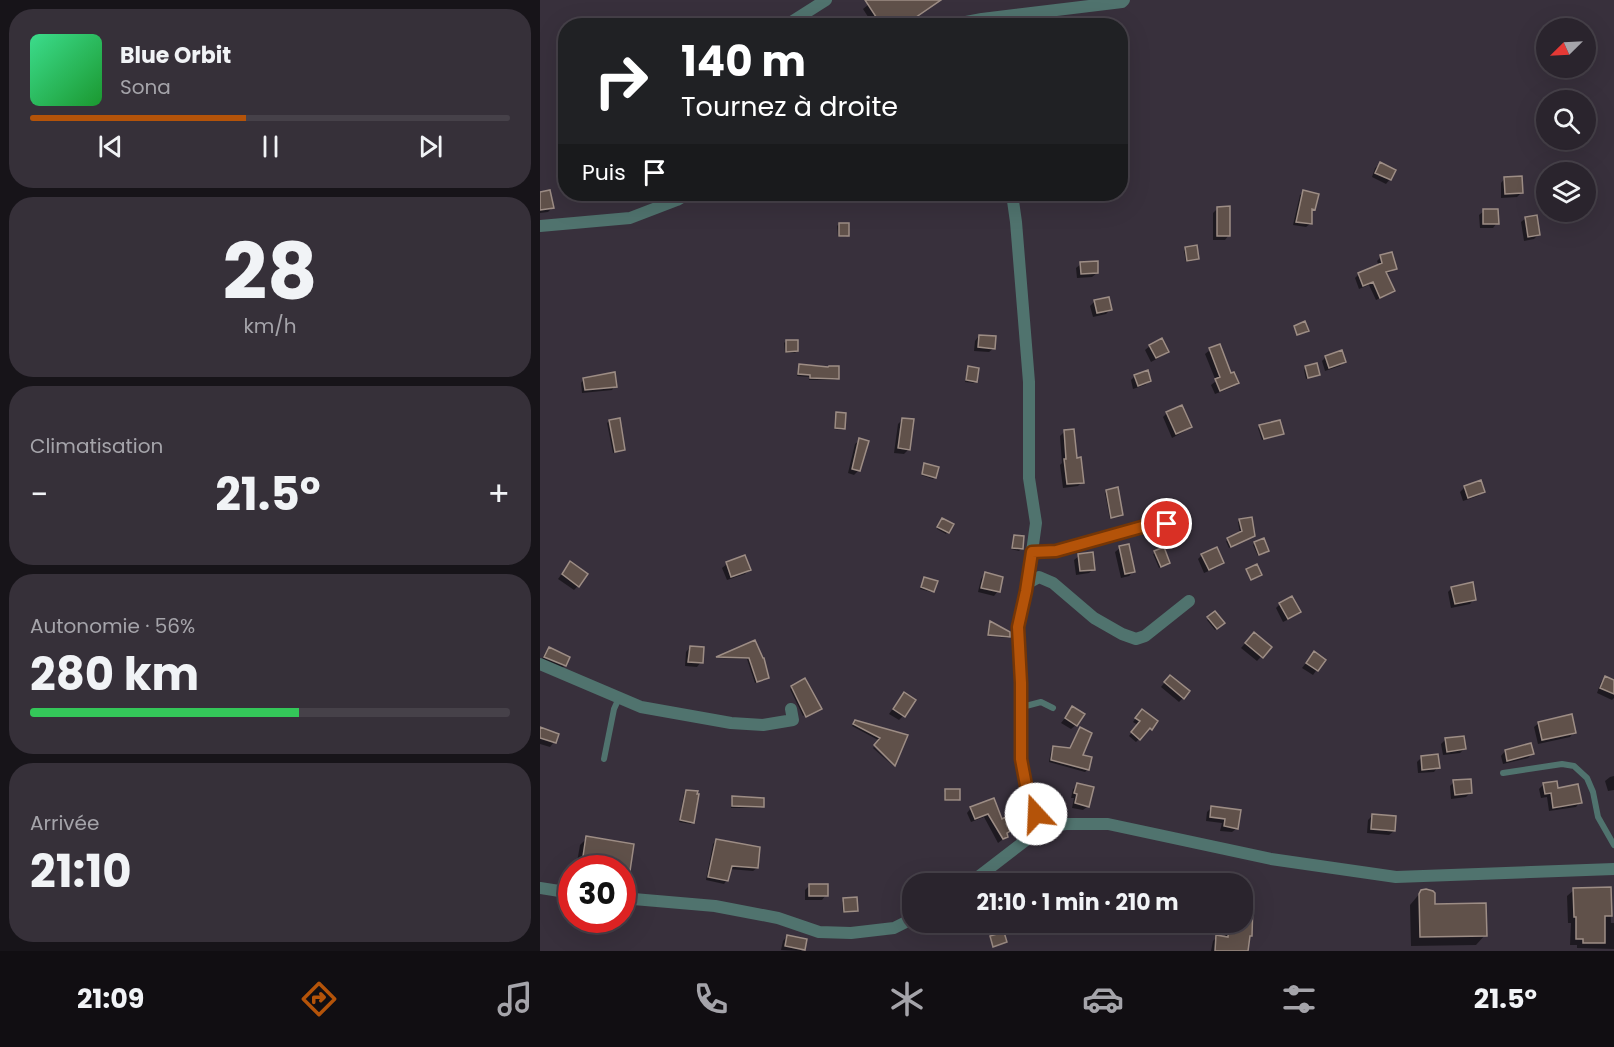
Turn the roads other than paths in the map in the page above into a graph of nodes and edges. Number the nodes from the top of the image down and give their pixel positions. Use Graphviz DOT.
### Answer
graph roads {
  1 [pos="826,0"];
  2 [pos="1124,0"];
  3 [pos="798,18"];
  4 [pos="1003,18"];
  5 [pos="668,201"];
  6 [pos="1013,201"];
  7 [pos="540,226"];
  8 [pos="1167,524"];
  9 [pos="1032,552"];
  10 [pos="1028,583"];
  11 [pos="1189,601"];
  12 [pos="540,664"];
  13 [pos="619,698"];
  14 [pos="1021,708"];
  15 [pos="1053,708"];
  16 [pos="791,709"];
  17 [pos="604,759"];
  18 [pos="1503,773"];
  19 [pos="1043,827"];
  20 [pos="1614,845"];
  21 [pos="1614,869"];
  22 [pos="983,873"];
  23 [pos="540,888"];
  24 [pos="558,891"];
  25 [pos="636,899"];
  26 [pos="902,924"];
  1 -- 3 [label="street"];
  2 -- 4 [label="street"];
  5 -- 7 [label="street"];
  6 -- 9 [label="street"];
  8 -- 9 [label="street"];
  9 -- 10 [label="street"];
  10 -- 11 [label="street"];
  10 -- 14 [label="street"];
  12 -- 13 [label="street"];
  13 -- 16 [label="street"];
  13 -- 17 [label="lane"];
  14 -- 15 [label="lane"];
  14 -- 19 [label="street"];
  18 -- 20 [label="lane"];
  19 -- 21 [label="street"];
  19 -- 22 [label="street"];
  23 -- 24 [label="street"];
  25 -- 26 [label="street"];
}
